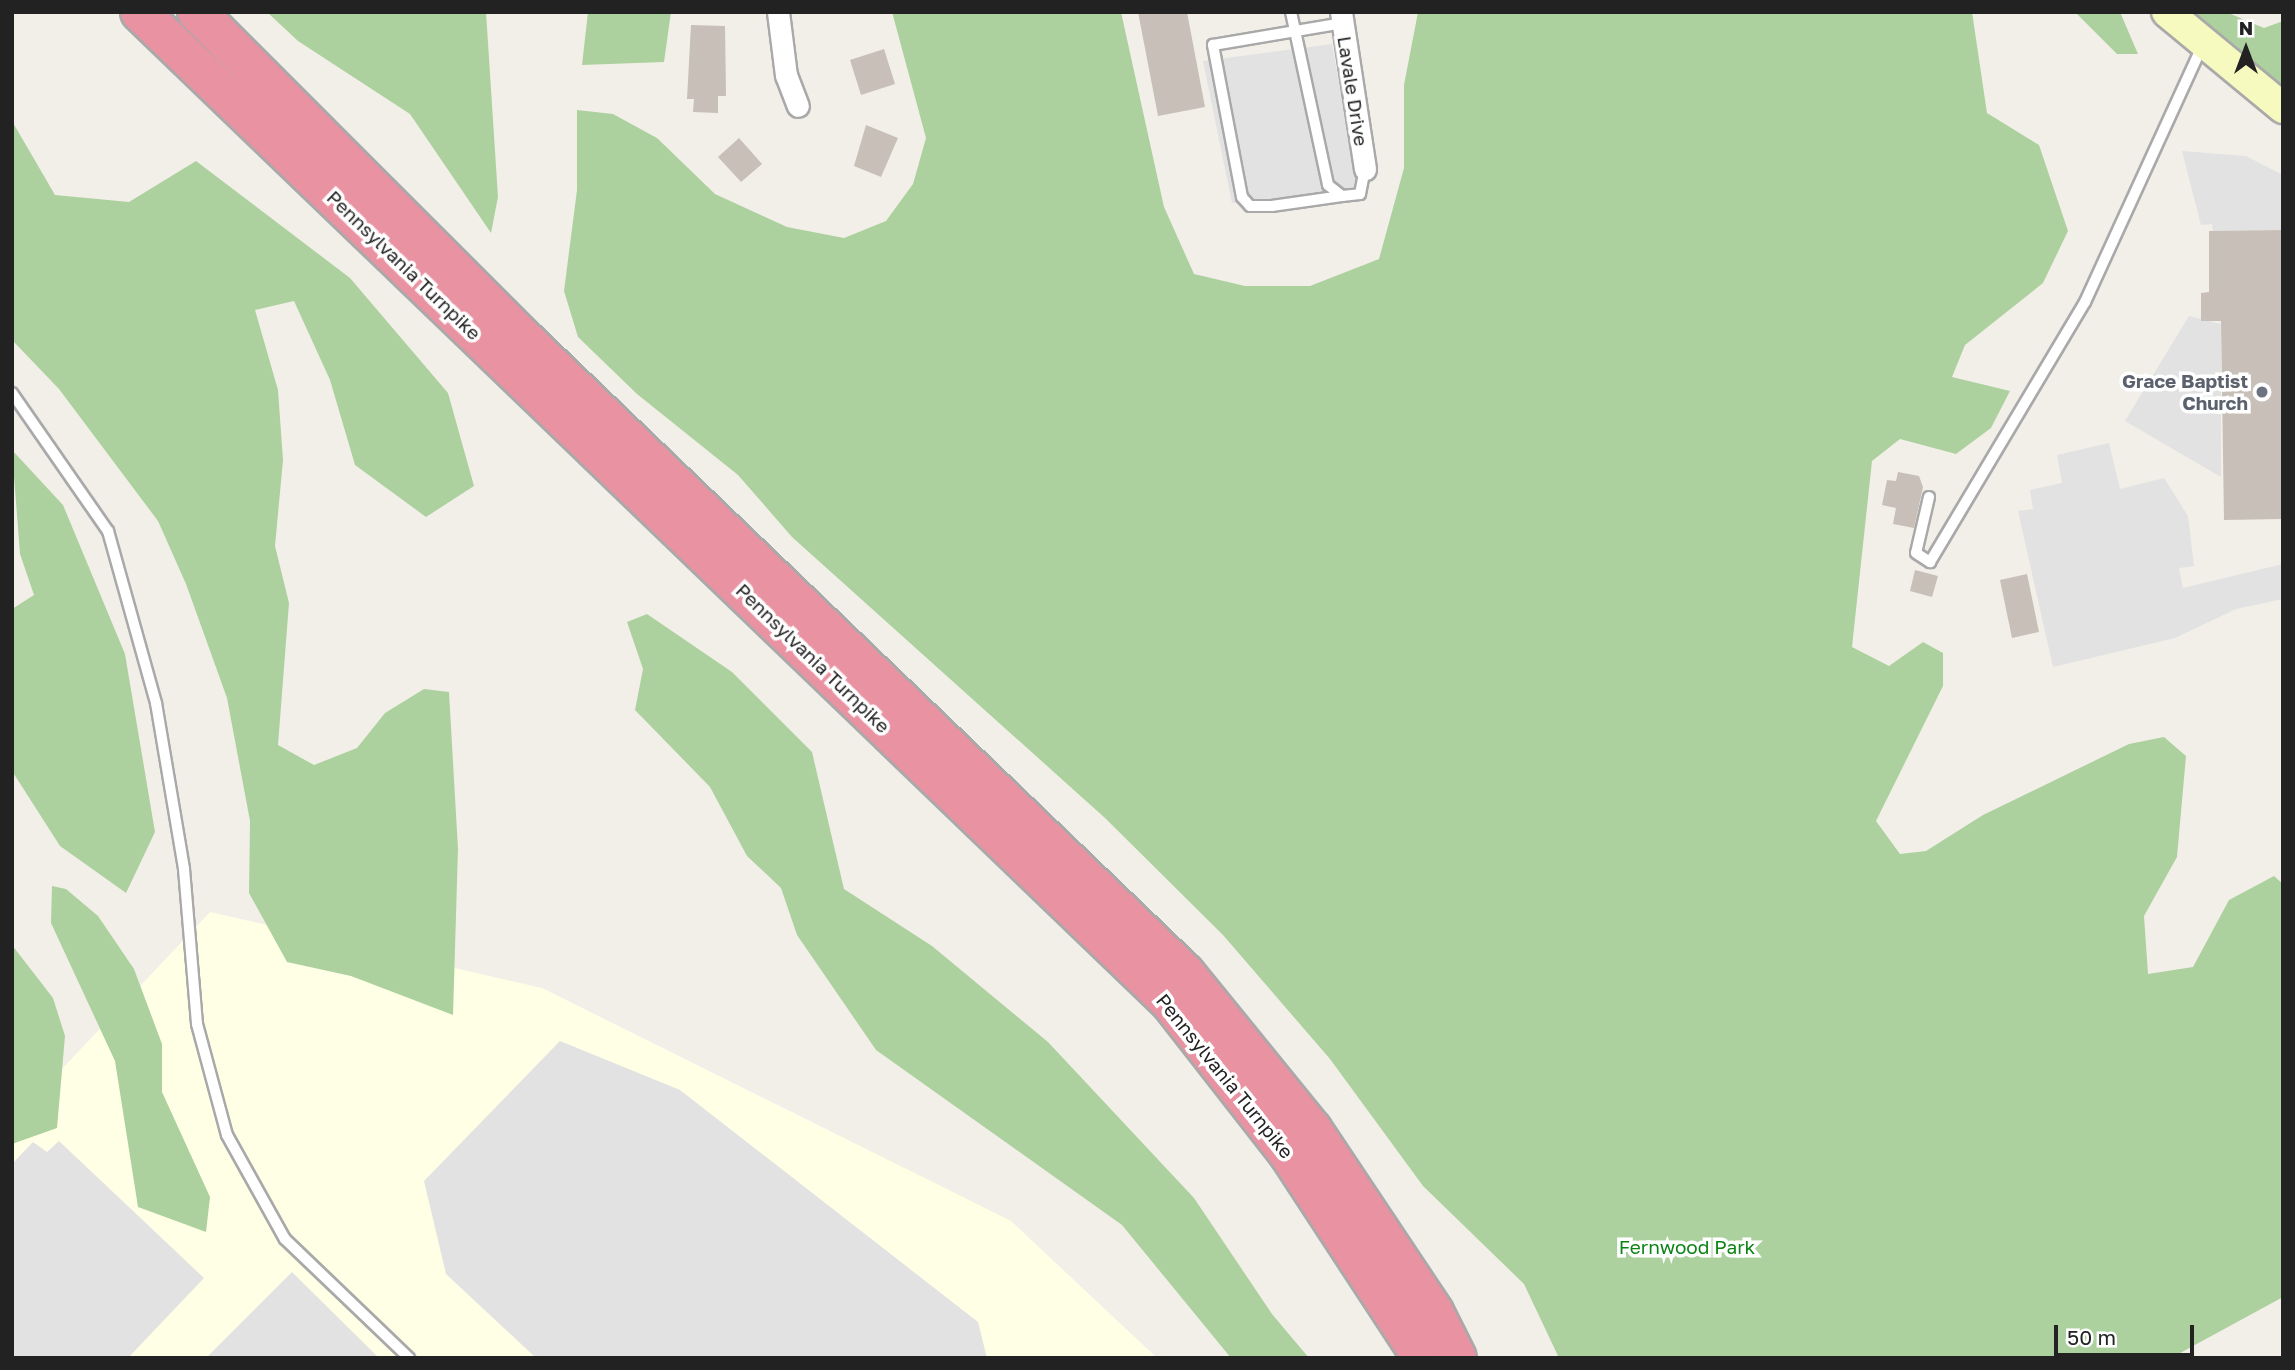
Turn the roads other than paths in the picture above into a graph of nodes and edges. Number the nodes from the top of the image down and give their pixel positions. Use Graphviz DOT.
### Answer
graph roads {
  1 [pos="139,12"];
  2 [pos="197,12"];
  3 [pos="779,12"];
  4 [pos="1291,12"];
  5 [pos="2167,12"];
  6 [pos="1342,18"];
  7 [pos="1297,34"];
  8 [pos="2203,44"];
  9 [pos="798,106"];
  10 [pos="2283,108"];
  11 [pos="1365,169"];
  12 [pos="1342,196"];
  13 [pos="12,393"];
  14 [pos="1929,498"];
  15 [pos="409,1358"];
  16 [pos="1422,1358"];
  17 [pos="1457,1358"];
  1 -- 16 [label="highway, Pennsylvania Turnpike"];
  2 -- 17 [label="highway, Pennsylvania Turnpike"];
  3 -- 9 [label="street"];
  4 -- 7 [label="lane"];
  5 -- 8 [label="main road"];
  6 -- 7 [label="lane"];
  6 -- 11 [label="street, Lavale Drive"];
  7 -- 12 [label="lane"];
  7 -- 12 [label="lane"];
  8 -- 10 [label="main road"];
  8 -- 14 [label="lane"];
  11 -- 12 [label="lane"];
  13 -- 15 [label="lane"];
}
